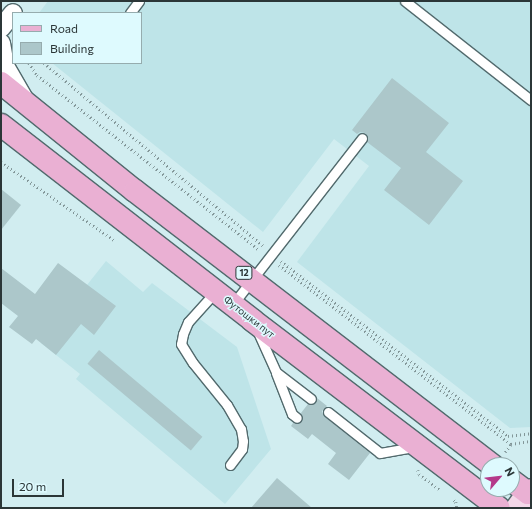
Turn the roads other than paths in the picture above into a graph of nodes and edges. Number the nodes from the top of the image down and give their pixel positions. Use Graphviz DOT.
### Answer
graph roads {
  1 [pos="22,1"];
  2 [pos="139,1"];
  3 [pos="405,1"];
  4 [pos="14,12"];
  5 [pos="131,12"];
  6 [pos="12,14"];
  7 [pos="1,28"];
  8 [pos="1,43"];
  9 [pos="1,83"];
  10 [pos="531,100"];
  11 [pos="28,105"];
  12 [pos="1,125"];
  13 [pos="362,138"];
  14 [pos="252,280"];
  15 [pos="216,291"];
  16 [pos="233,304"];
  17 [pos="252,320"];
  18 [pos="276,372"];
  19 [pos="311,400"];
  20 [pos="328,412"];
  21 [pos="297,418"];
  22 [pos="418,446"];
  23 [pos="481,457"];
  24 [pos="230,465"];
  25 [pos="499,508"];
  1 -- 4 [label="street"];
  2 -- 5 [label="lane"];
  3 -- 10 [label="lane"];
  6 -- 7 [label="street"];
  8 -- 11 [label="street"];
  9 -- 11 [label="main road, 12"];
  11 -- 14 [label="main road, 12"];
  12 -- 15 [label="main road, Футошки пут"];
  13 -- 14 [label="lane"];
  14 -- 16 [label="lane"];
  14 -- 23 [label="main road, 12"];
  15 -- 16 [label="main road, Футошки пут"];
  15 -- 24 [label="lane"];
  16 -- 17 [label="main road, Футошки пут"];
  17 -- 18 [label="lane"];
  17 -- 22 [label="main road, Футошки пут"];
  18 -- 19 [label="lane"];
  18 -- 21 [label="lane"];
  20 -- 22 [label="lane"];
  22 -- 25 [label="main road, Футошки пут"];
}
